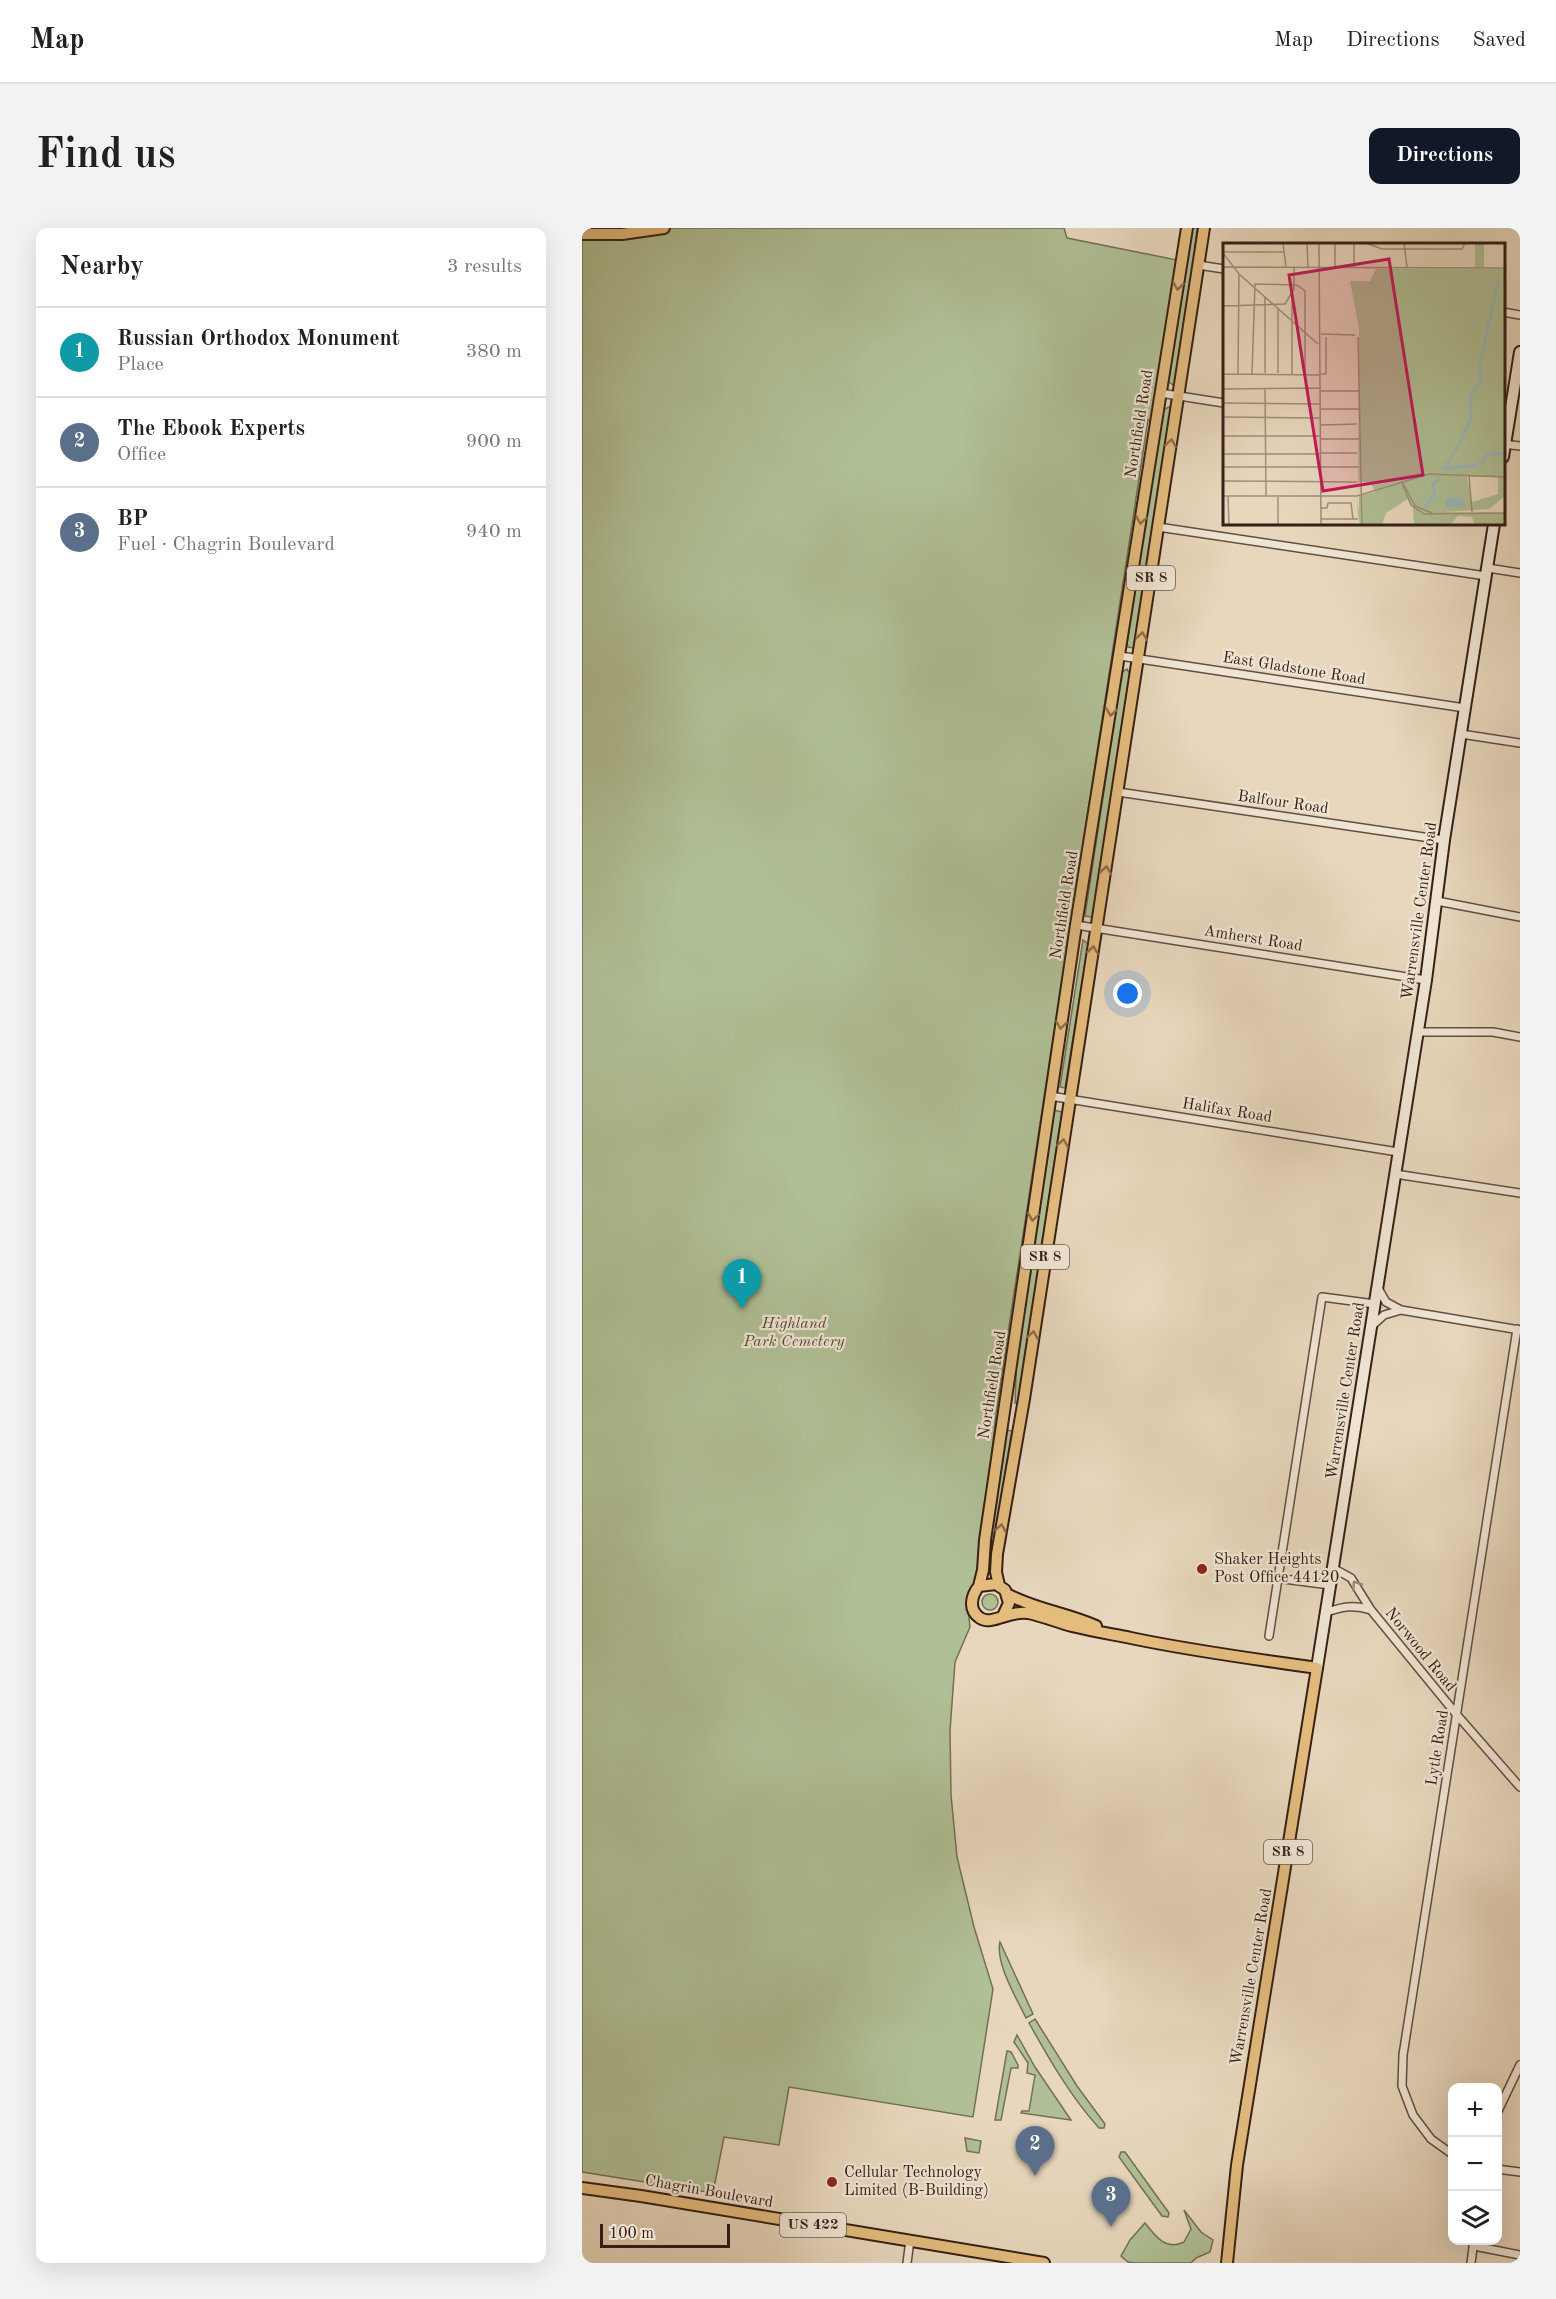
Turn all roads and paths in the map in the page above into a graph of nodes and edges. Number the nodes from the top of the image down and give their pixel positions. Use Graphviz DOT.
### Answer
graph roads {
  1 [pos="664,228"];
  2 [pos="1187,228"];
  3 [pos="1204,228"];
  4 [pos="582,234"];
  5 [pos="1198,265"];
  6 [pos="1223,269"];
  7 [pos="1505,312"];
  8 [pos="1520,315"];
  9 [pos="1520,352"];
  10 [pos="1160,393"];
  11 [pos="1178,396"];
  12 [pos="1223,403"];
  13 [pos="1505,438"];
  14 [pos="1505,444"];
  15 [pos="1520,446"];
  16 [pos="1494,525"];
  17 [pos="1158,527"];
  18 [pos="1487,572"];
  19 [pos="1520,573"];
  20 [pos="1120,656"];
  21 [pos="1138,659"];
  22 [pos="1465,708"];
  23 [pos="1461,734"];
  24 [pos="1520,743"];
  25 [pos="1118,792"];
  26 [pos="1444,840"];
  27 [pos="1437,901"];
  28 [pos="1520,917"];
  29 [pos="1076,925"];
  30 [pos="1096,928"];
  31 [pos="1426,980"];
  32 [pos="1418,1032"];
  33 [pos="1520,1037"];
  34 [pos="1050,1096"];
  35 [pos="1070,1099"];
  36 [pos="1398,1152"];
  37 [pos="1395,1174"];
  38 [pos="1520,1193"];
  39 [pos="1378,1287"];
  40 [pos="1375,1304"];
  41 [pos="1401,1311"];
  42 [pos="1372,1327"];
  43 [pos="1518,1329"];
  44 [pos="1333,1568"];
  45 [pos="1276,1578"];
  46 [pos="999,1585"];
  47 [pos="979,1586"];
  48 [pos="1330,1586"];
  49 [pos="1007,1594"];
  50 [pos="1371,1610"];
  51 [pos="1326,1612"];
  52 [pos="1003,1616"];
  53 [pos="1112,1634"];
  54 [pos="1269,1636"];
  55 [pos="1317,1668"];
  56 [pos="1457,1715"];
  57 [pos="1520,1787"];
  58 [pos="1520,2065"];
  59 [pos="1502,2103"];
  60 [pos="1448,2151"];
  61 [pos="1502,2170"];
  62 [pos="1520,2172"];
  63 [pos="582,2188"];
  64 [pos="910,2240"];
  65 [pos="1474,2245"];
  66 [pos="1477,2245"];
  67 [pos="1520,2255"];
  68 [pos="907,2263"];
  69 [pos="1044,2263"];
  70 [pos="1227,2263"];
  71 [pos="1471,2263"];
  1 -- 4 [label="main road"];
  2 -- 10 [label="main road, Northfield Road / SR 8, one-way"];
  3 -- 5 [label="main road, Northfield Road / SR 8"];
  5 -- 6 [label="street"];
  5 -- 11 [label="main road, Northfield Road / SR 8"];
  7 -- 8 [label="street"];
  9 -- 13 [label="main road"];
  10 -- 11 [label="street"];
  10 -- 20 [label="main road, Northfield Road / SR 8, one-way"];
  11 -- 12 [label="street"];
  17 -- 11 [label="main road, Northfield Road / SR 8, one-way"];
  14 -- 15 [label="street"];
  16 -- 18 [label="main road, Warrensville Center Road"];
  17 -- 18 [label="street"];
  21 -- 17 [label="main road, Northfield Road / SR 8, one-way"];
  18 -- 19 [label="street"];
  18 -- 22 [label="main road, Warrensville Center Road"];
  20 -- 21 [label="street, East Gladstone Road"];
  20 -- 29 [label="main road, Northfield Road / SR 8, one-way"];
  21 -- 22 [label="street, East Gladstone Road"];
  21 -- 25 [label="main road, Northfield Road / SR 8"];
  22 -- 23 [label="main road, Warrensville Center Road"];
  23 -- 24 [label="street"];
  23 -- 26 [label="main road, Warrensville Center Road"];
  25 -- 26 [label="street, Balfour Road"];
  30 -- 25 [label="main road, Northfield Road / SR 8, one-way"];
  26 -- 27 [label="main road, Warrensville Center Road"];
  27 -- 28 [label="street"];
  27 -- 31 [label="main road, Warrensville Center Road"];
  29 -- 30 [label="street, Amherst Road"];
  29 -- 34 [label="main road, Northfield Road / SR 8, one-way"];
  30 -- 31 [label="street, Amherst Road"];
  35 -- 30 [label="main road, Northfield Road / SR 8, one-way"];
  31 -- 32 [label="main road, Warrensville Center Road"];
  32 -- 33 [label="street"];
  32 -- 36 [label="main road, Warrensville Center Road"];
  34 -- 35 [label="street, Halifax Road"];
  34 -- 47 [label="main road, Northfield Road / SR 8, one-way"];
  35 -- 36 [label="street, Halifax Road"];
  46 -- 35 [label="main road, Northfield Road / SR 8, one-way"];
  36 -- 37 [label="main road, Warrensville Center Road"];
  37 -- 38 [label="street"];
  37 -- 39 [label="main road, Warrensville Center Road"];
  39 -- 40 [label="main road, Warrensville Center Road"];
  39 -- 41 [label="street"];
  40 -- 42 [label="main road, Warrensville Center Road"];
  40 -- 45 [label="street"];
  41 -- 42 [label="street"];
  41 -- 43 [label="street"];
  42 -- 44 [label="main road, Warrensville Center Road"];
  43 -- 56 [label="street, Lytle Road"];
  44 -- 48 [label="main road, Warrensville Center Road"];
  50 -- 44 [label="street, Norwood Road, one-way"];
  45 -- 48 [label="street"];
  45 -- 54 [label="street"];
  46 -- 47 [label="main road"];
  46 -- 49 [label="main road, SR 8"];
  47 -- 52 [label="main road, SR 8"];
  48 -- 51 [label="main road, Warrensville Center Road"];
  49 -- 52 [label="main road"];
  49 -- 53 [label="main road, SR 8"];
  50 -- 51 [label="street, Norwood Road"];
  50 -- 56 [label="street, Norwood Road"];
  51 -- 55 [label="main road, Warrensville Center Road"];
  52 -- 53 [label="main road, SR 8"];
  53 -- 55 [label="main road, SR 8"];
  55 -- 70 [label="main road, Warrensville Center Road / SR 8"];
  56 -- 57 [label="street, Norwood Road"];
  56 -- 60 [label="street, Lytle Road"];
  58 -- 59 [label="street"];
  61 -- 62 [label="street"];
  63 -- 64 [label="main road, Chagrin Boulevard / US 422"];
  64 -- 68 [label="street"];
  64 -- 69 [label="main road, Chagrin Boulevard / US 422"];
  65 -- 71 [label="street"];
  66 -- 67 [label="street"];
}
